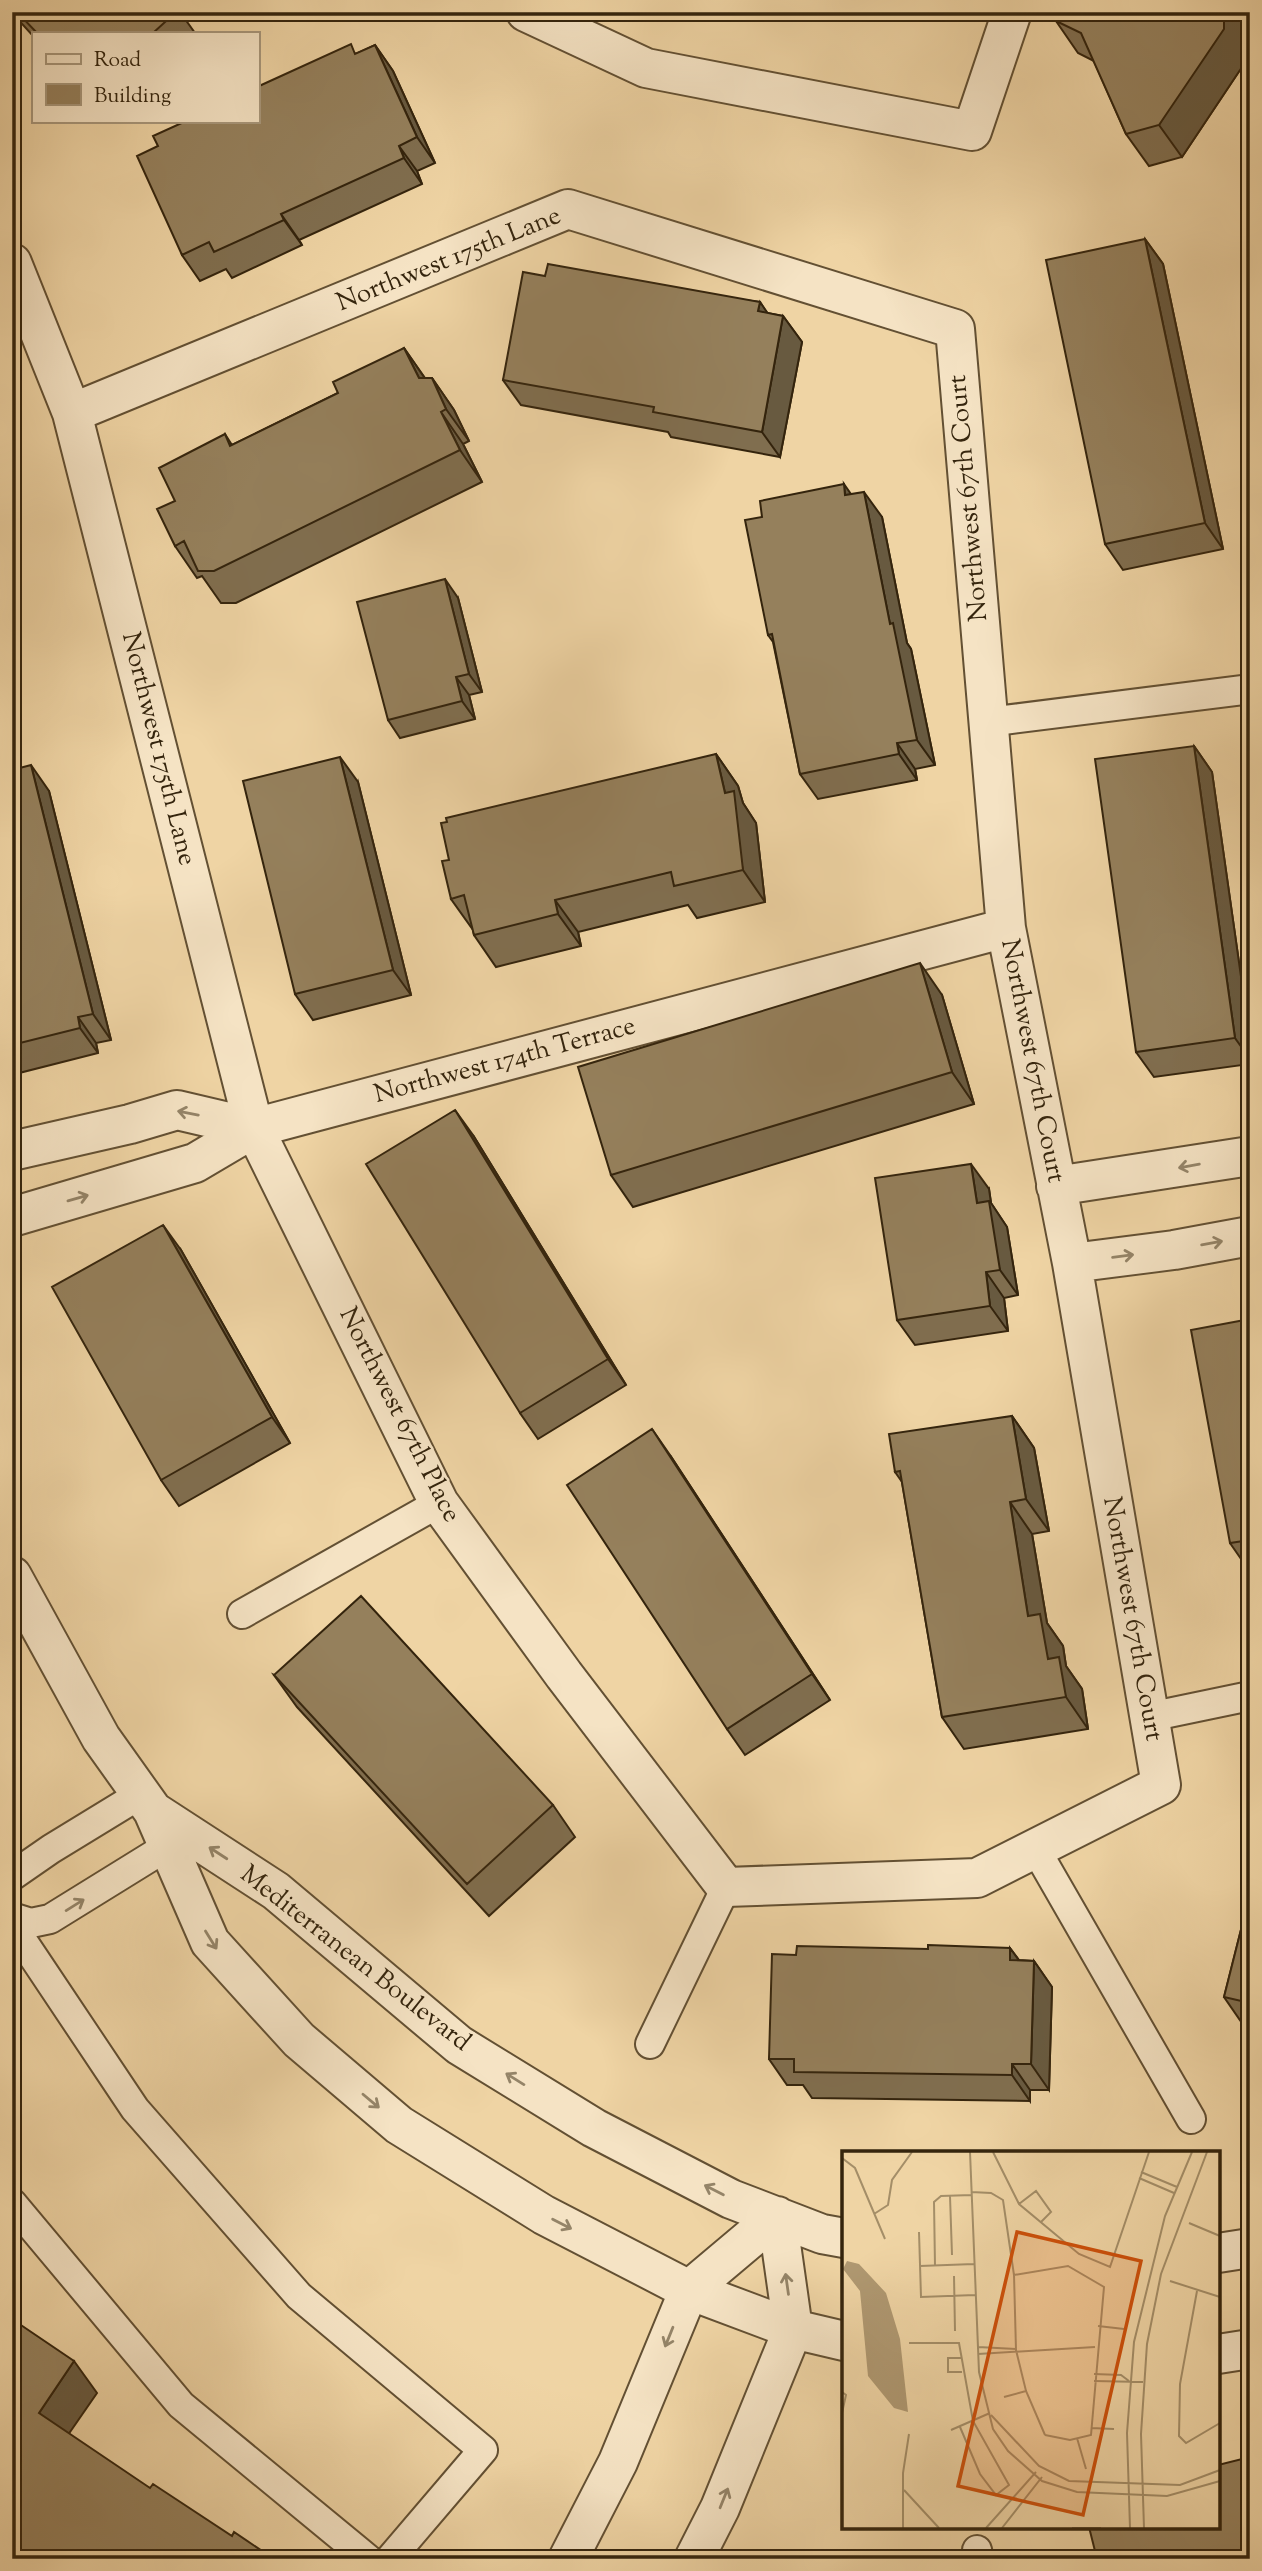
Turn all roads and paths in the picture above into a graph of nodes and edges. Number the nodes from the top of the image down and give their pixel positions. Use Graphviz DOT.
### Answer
graph roads {
  1 [pos="526,12"];
  2 [pos="1012,12"];
  3 [pos="12,263"];
  4 [pos="955,329"];
  5 [pos="72,413"];
  6 [pos="1243,690"];
  7 [pos="988,722"];
  8 [pos="202,922"];
  9 [pos="1006,928"];
  10 [pos="254,1128"];
  11 [pos="12,1150"];
  12 [pos="1250,1156"];
  13 [pos="1056,1186"];
  14 [pos="12,1217"];
  15 [pos="1250,1236"];
  16 [pos="1072,1262"];
  17 [pos="439,1503"];
  18 [pos="12,1576"];
  19 [pos="242,1614"];
  20 [pos="1250,1696"];
  21 [pos="1149,1717"];
  22 [pos="147,1803"];
  23 [pos="168,1846"];
  24 [pos="1035,1848"];
  25 [pos="12,1876"];
  26 [pos="726,1887"];
  27 [pos="12,1917"];
  28 [pos="12,1925"];
  29 [pos="650,2044"];
  30 [pos="1191,2119"];
  31 [pos="12,2203"];
  32 [pos="777,2216"];
  33 [pos="842,2238"];
  34 [pos="1250,2248"];
  35 [pos="1220,2253"];
  36 [pos="689,2290"];
  37 [pos="793,2329"];
  38 [pos="842,2341"];
  39 [pos="1250,2349"];
  40 [pos="1220,2354"];
  41 [pos="368,2559"];
  42 [pos="390,2559"];
  43 [pos="568,2559"];
  44 [pos="694,2559"];
  1 -- 2 [label="street"];
  3 -- 5 [label="street, Northwest 175th Lane"];
  4 -- 5 [label="street, Northwest 175th Lane"];
  4 -- 7 [label="street, Northwest 67th Court"];
  5 -- 8 [label="street, Northwest 175th Lane"];
  6 -- 7 [label="lane"];
  7 -- 9 [label="street, Northwest 67th Court"];
  8 -- 10 [label="street, Northwest 67th Place"];
  9 -- 10 [label="street, Northwest 174th Terrace"];
  9 -- 13 [label="street, Northwest 67th Court"];
  10 -- 11 [label="street, one-way"];
  14 -- 10 [label="street, Northwest 174th Terrace, one-way"];
  10 -- 17 [label="street, Northwest 67th Place"];
  12 -- 13 [label="street, one-way"];
  13 -- 16 [label="street, Northwest 67th Court"];
  16 -- 15 [label="street, one-way"];
  16 -- 21 [label="street, Northwest 67th Court"];
  17 -- 19 [label="lane"];
  17 -- 26 [label="street, Northwest 67th Place"];
  18 -- 22 [label="street"];
  20 -- 21 [label="lane"];
  21 -- 24 [label="street, Northwest 67th Court"];
  22 -- 23 [label="street"];
  22 -- 25 [label="lane"];
  32 -- 22 [label="street, Mediterranean Boulevard, one-way"];
  27 -- 23 [label="lane, one-way"];
  23 -- 36 [label="street, one-way"];
  24 -- 26 [label="street"];
  24 -- 30 [label="lane"];
  26 -- 29 [label="lane"];
  28 -- 42 [label="lane"];
  31 -- 41 [label="lane"];
  32 -- 33 [label="street, Mediterranean Boulevard"];
  32 -- 36 [label="street"];
  37 -- 32 [label="street, one-way"];
  34 -- 35 [label="street"];
  36 -- 37 [label="street"];
  36 -- 43 [label="street, one-way"];
  37 -- 38 [label="street"];
  44 -- 37 [label="street, one-way"];
  39 -- 40 [label="street"];
}
